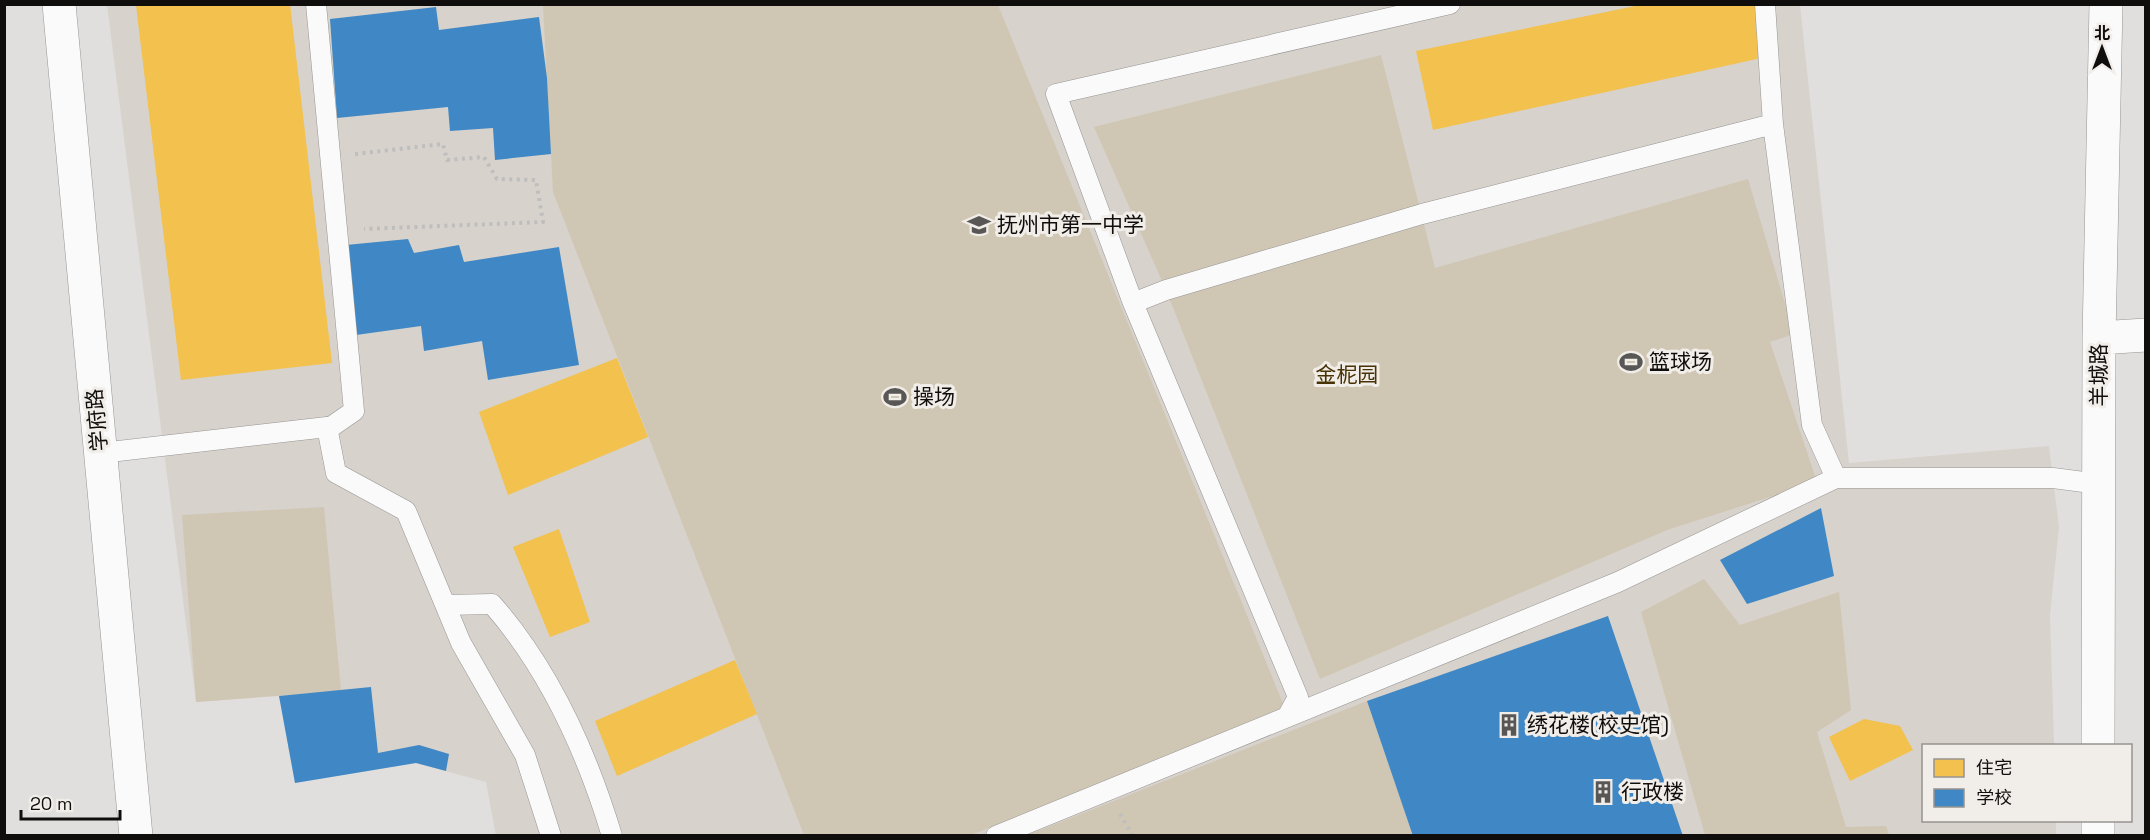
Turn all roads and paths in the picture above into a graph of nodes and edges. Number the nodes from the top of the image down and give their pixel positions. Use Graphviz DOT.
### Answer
graph roads {
  1 [pos="59,4"];
  2 [pos="316,4"];
  3 [pos="1450,4"];
  4 [pos="1765,4"];
  5 [pos="2106,4"];
  6 [pos="1773,124"];
  7 [pos="330,157"];
  8 [pos="337,230"];
  9 [pos="1133,303"];
  10 [pos="2145,335"];
  11 [pos="2099,338"];
  12 [pos="328,429"];
  13 [pos="100,453"];
  14 [pos="1836,477"];
  15 [pos="2099,484"];
  16 [pos="446,605"];
  17 [pos="1287,717"];
  18 [pos="2098,744"];
  19 [pos="136,836"];
  20 [pos="551,836"];
  21 [pos="612,836"];
  22 [pos="996,836"];
  1 -- 13 [label="street, 学府路"];
  2 -- 7 [label="lane"];
  3 -- 9 [label="lane"];
  4 -- 6 [label="lane"];
  5 -- 11 [label="street, 羊城路"];
  6 -- 9 [label="lane"];
  6 -- 14 [label="lane"];
  7 -- 8 [label="lane"];
  7 -- 8 [label="path"];
  8 -- 12 [label="lane"];
  9 -- 17 [label="lane"];
  10 -- 11 [label="street"];
  11 -- 15 [label="street, 羊城路"];
  12 -- 13 [label="lane"];
  12 -- 16 [label="lane"];
  13 -- 19 [label="street, 学府路"];
  14 -- 15 [label="lane"];
  14 -- 17 [label="lane"];
  15 -- 18 [label="street, 羊城路"];
  16 -- 20 [label="lane"];
  16 -- 21 [label="lane"];
  17 -- 22 [label="lane"];
}
